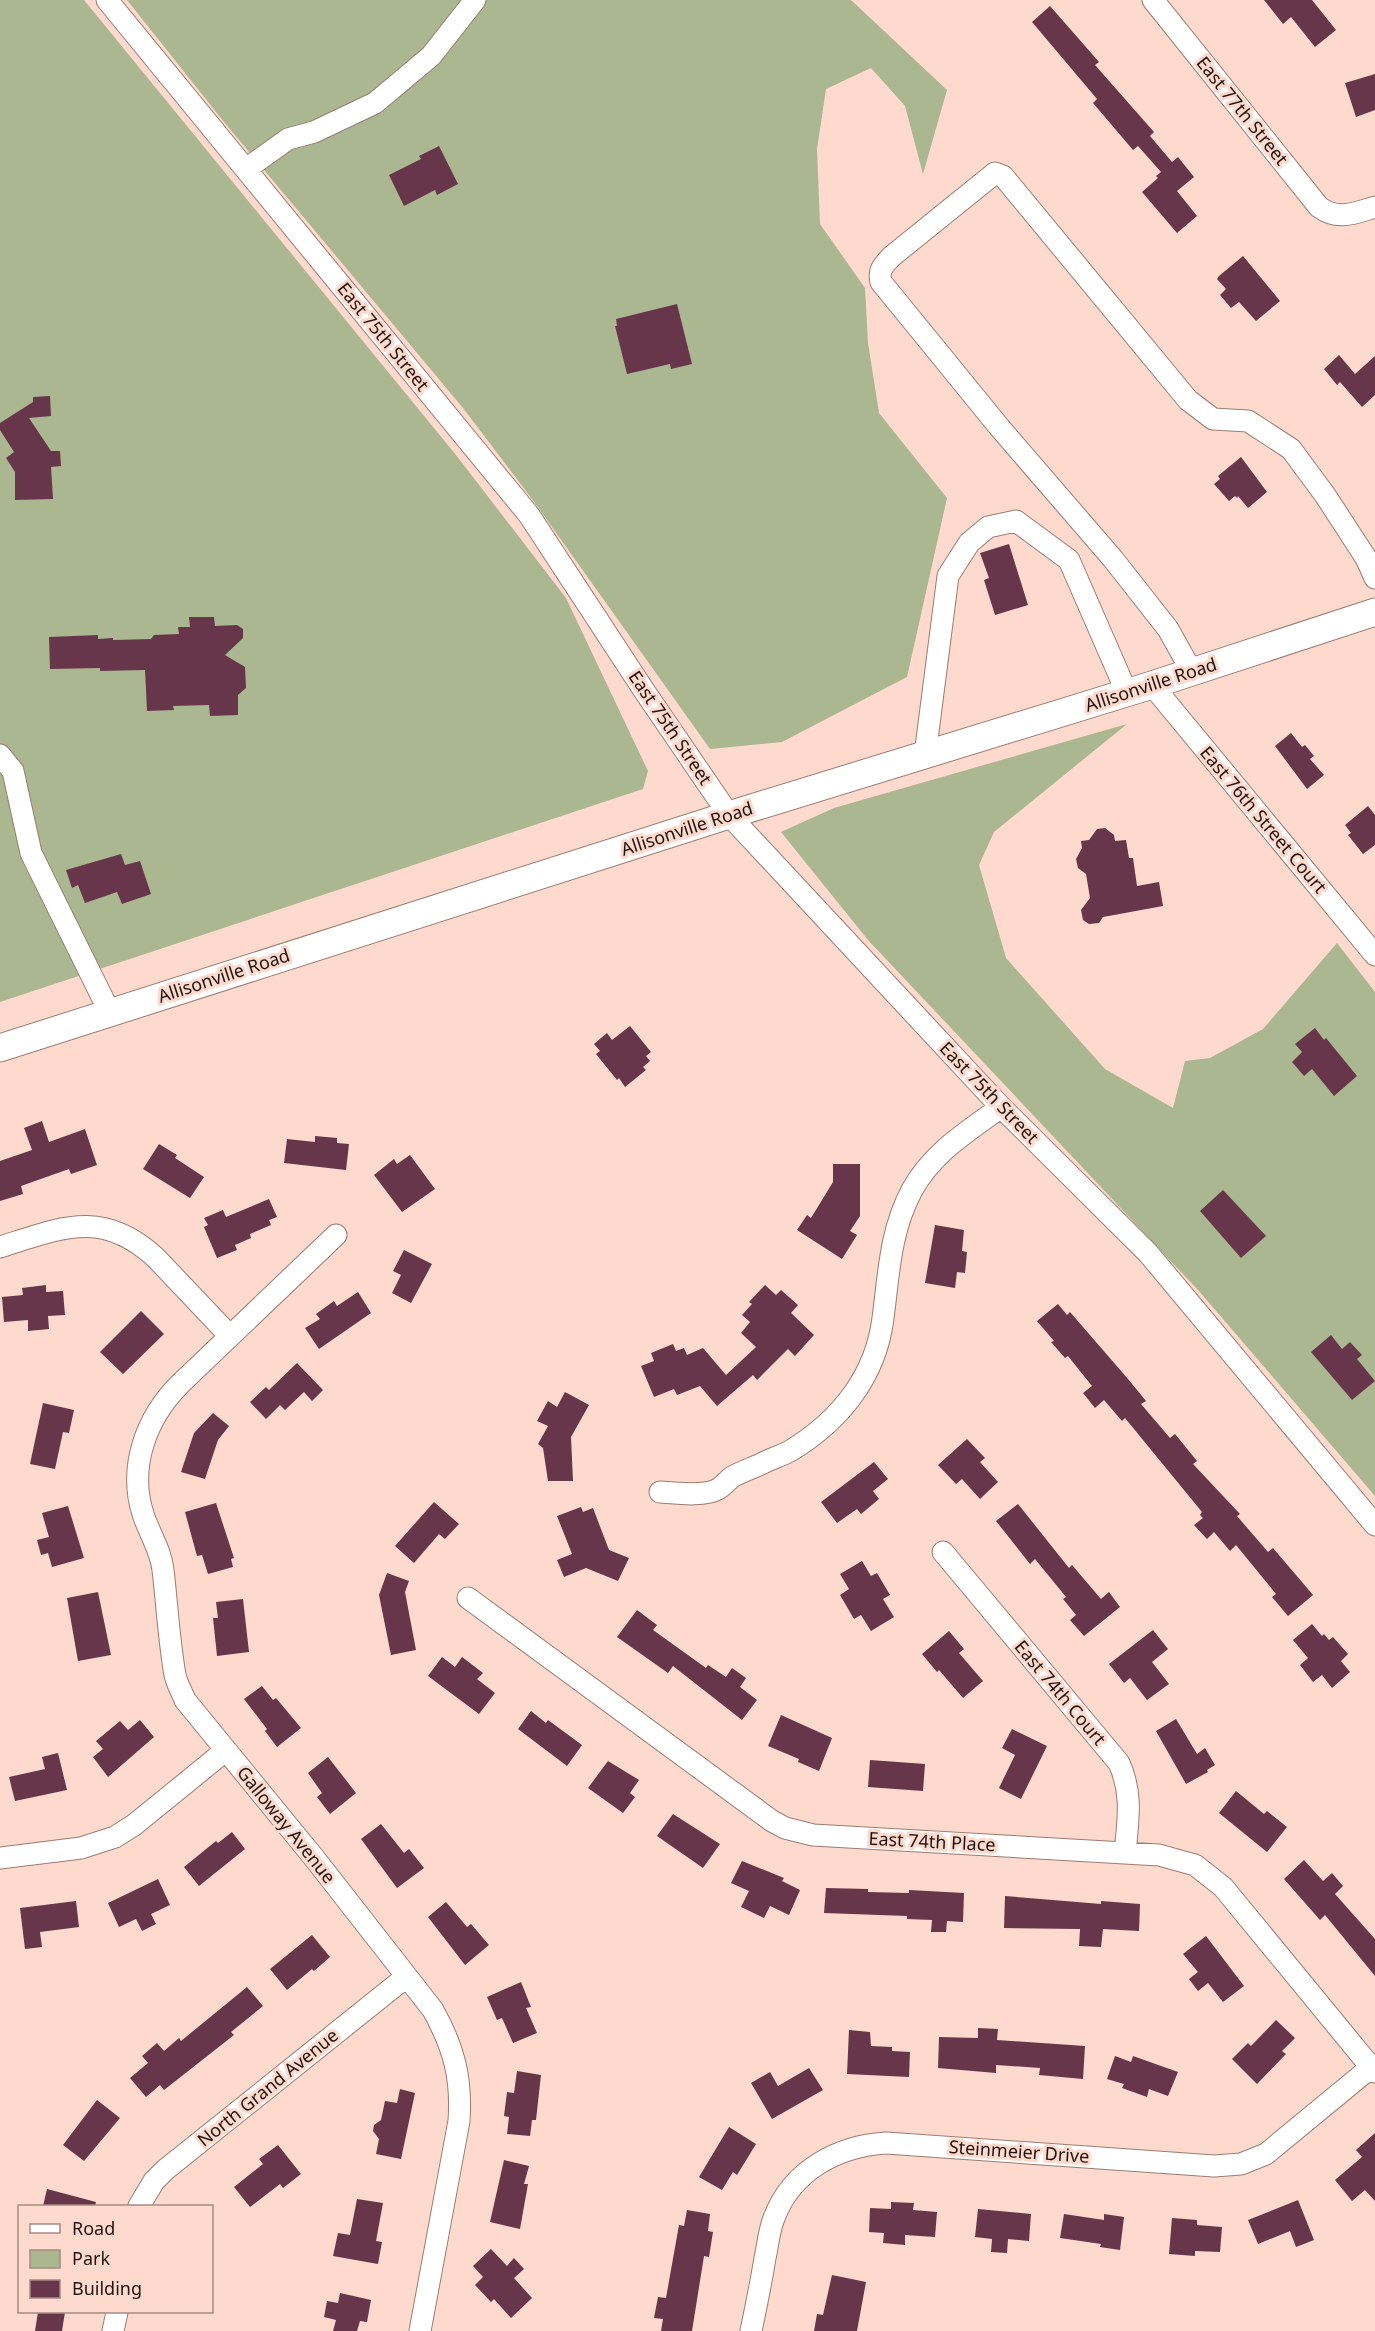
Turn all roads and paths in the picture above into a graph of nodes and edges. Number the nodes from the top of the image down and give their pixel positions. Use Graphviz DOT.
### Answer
graph roads {
  1 [pos="107,0"];
  2 [pos="475,0"];
  3 [pos="1153,0"];
  4 [pos="246,169"];
  5 [pos="1375,207"];
  6 [pos="1375,578"];
  7 [pos="1375,612"];
  8 [pos="1192,672"];
  9 [pos="1139,689"];
  10 [pos="0,755"];
  11 [pos="925,755"];
  12 [pos="729,815"];
  13 [pos="1375,956"];
  14 [pos="110,1013"];
  15 [pos="0,1048"];
  16 [pos="1001,1107"];
  17 [pos="336,1235"];
  18 [pos="0,1247"];
  19 [pos="230,1336"];
  20 [pos="660,1492"];
  21 [pos="1375,1525"];
  22 [pos="943,1552"];
  23 [pos="468,1598"];
  24 [pos="225,1751"];
  25 [pos="1125,1853"];
  26 [pos="0,1858"];
  27 [pos="406,1977"];
  28 [pos="1374,2068"];
  29 [pos="140,2205"];
  30 [pos="117,2313"];
  31 [pos="113,2331"];
  32 [pos="420,2331"];
  33 [pos="751,2331"];
  1 -- 4 [label="street, East 75th Street"];
  2 -- 4 [label="street"];
  3 -- 5 [label="street, East 77th Street"];
  4 -- 12 [label="street, East 75th Street"];
  6 -- 8 [label="street"];
  7 -- 8 [label="main road, Allisonville Road"];
  8 -- 9 [label="main road, Allisonville Road"];
  9 -- 11 [label="main road, Allisonville Road"];
  9 -- 11 [label="street, East 76th Street Court"];
  9 -- 13 [label="street, East 76th Street Court"];
  10 -- 14 [label="street"];
  11 -- 12 [label="main road, Allisonville Road"];
  12 -- 14 [label="main road, Allisonville Road"];
  12 -- 16 [label="street, East 75th Street"];
  14 -- 15 [label="main road, Allisonville Road"];
  16 -- 20 [label="street"];
  16 -- 21 [label="street, East 75th Street"];
  17 -- 19 [label="street, Galloway Avenue"];
  18 -- 19 [label="street"];
  19 -- 24 [label="street, Galloway Avenue"];
  22 -- 25 [label="street, East 74th Court"];
  23 -- 25 [label="street, East 74th Place"];
  24 -- 26 [label="street"];
  24 -- 27 [label="street, Galloway Avenue"];
  25 -- 28 [label="street, East 74th Place"];
  27 -- 29 [label="street, North Grand Avenue"];
  27 -- 32 [label="street, Galloway Avenue"];
  28 -- 33 [label="street, Steinmeier Drive"];
  30 -- 31 [label="street"];
}
